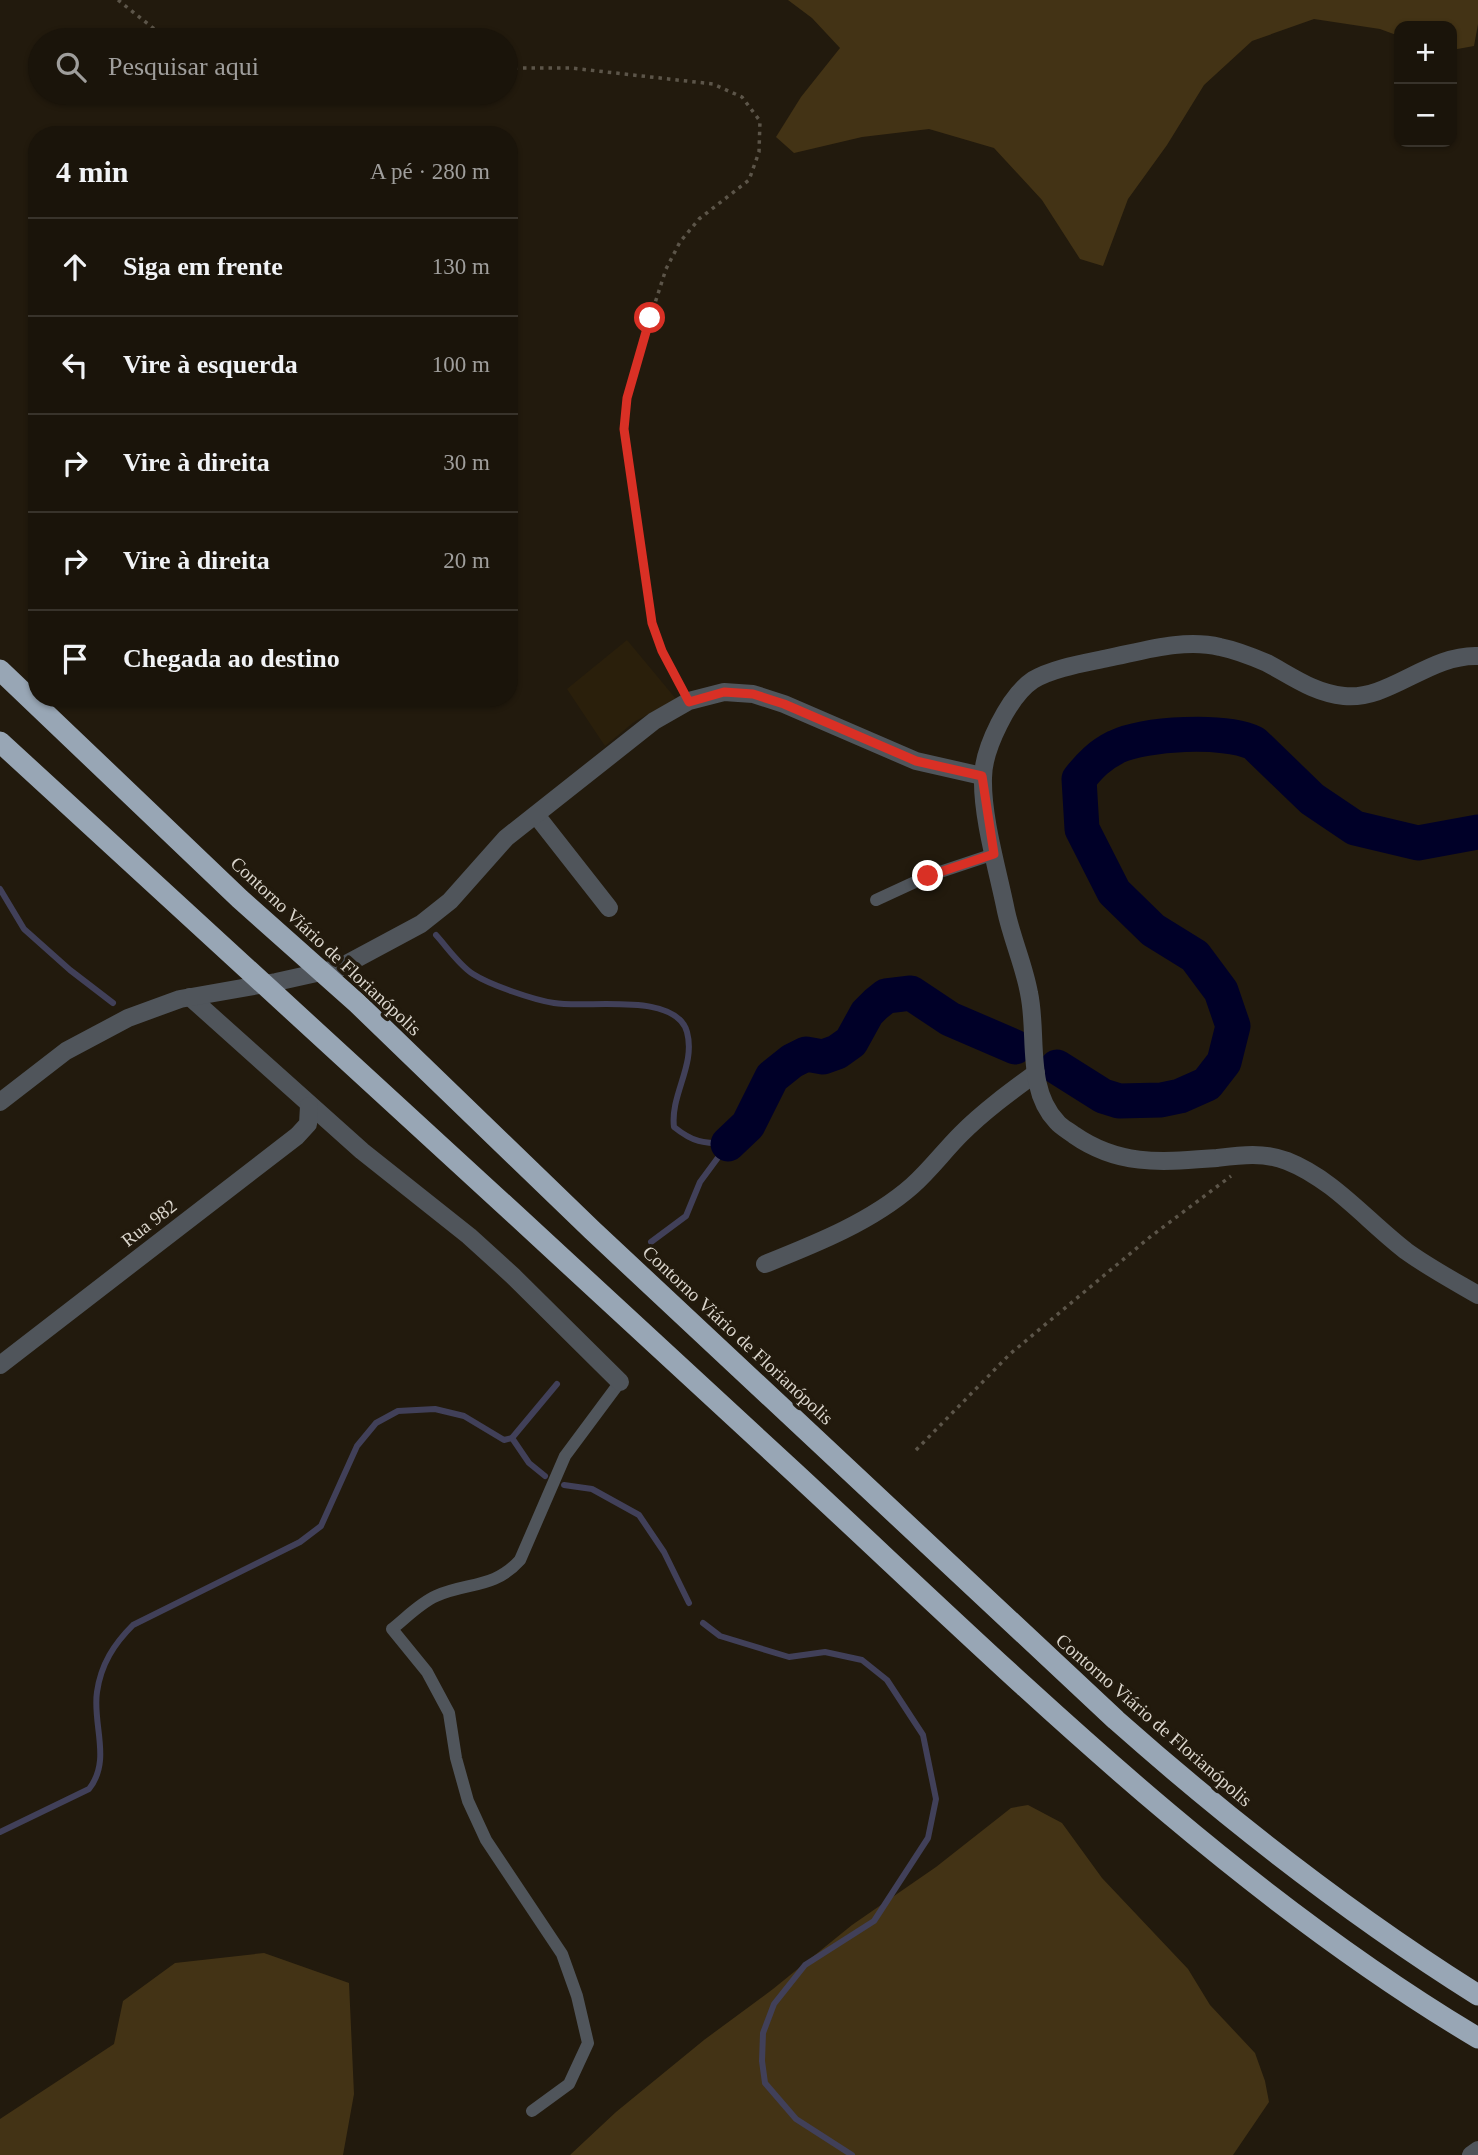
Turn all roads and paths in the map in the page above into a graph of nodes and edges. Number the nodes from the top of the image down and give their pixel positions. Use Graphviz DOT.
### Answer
graph roads {
  1 [pos="118,0"];
  2 [pos="153,28"];
  3 [pos="518,68"];
  4 [pos="1478,656"];
  5 [pos="0,670"];
  6 [pos="28,697"];
  7 [pos="689,702"];
  8 [pos="39,707"];
  9 [pos="0,742"];
  10 [pos="982,776"];
  11 [pos="536,815"];
  12 [pos="994,854"];
  13 [pos="876,900"];
  14 [pos="609,908"];
  15 [pos="190,997"];
  16 [pos="1036,1073"];
  17 [pos="0,1102"];
  18 [pos="310,1106"];
  19 [pos="1259,1154"];
  20 [pos="765,1264"];
  21 [pos="1478,1295"];
  22 [pos="0,1365"];
  23 [pos="620,1382"];
  24 [pos="916,1450"];
  25 [pos="1478,1995"];
  26 [pos="1478,2038"];
  27 [pos="532,2110"];
  28 [pos="1478,2150"];
  29 [pos="1471,2155"];
  1 -- 2 [label="path"];
  3 -- 7 [label="path"];
  4 -- 10 [label="street"];
  5 -- 6 [label="highway, Contorno Viário de Florianópolis"];
  7 -- 10 [label="street"];
  7 -- 11 [label="street"];
  8 -- 25 [label="highway, Contorno Viário de Florianópolis"];
  9 -- 26 [label="highway"];
  10 -- 12 [label="street"];
  11 -- 14 [label="street"];
  11 -- 15 [label="street"];
  12 -- 13 [label="lane"];
  12 -- 16 [label="street"];
  15 -- 17 [label="street"];
  15 -- 18 [label="street"];
  16 -- 19 [label="street"];
  16 -- 20 [label="street"];
  18 -- 22 [label="street, Rua 982"];
  18 -- 23 [label="street"];
  19 -- 21 [label="street"];
  19 -- 24 [label="path"];
  23 -- 27 [label="lane"];
  28 -- 29 [label="street"];
}
